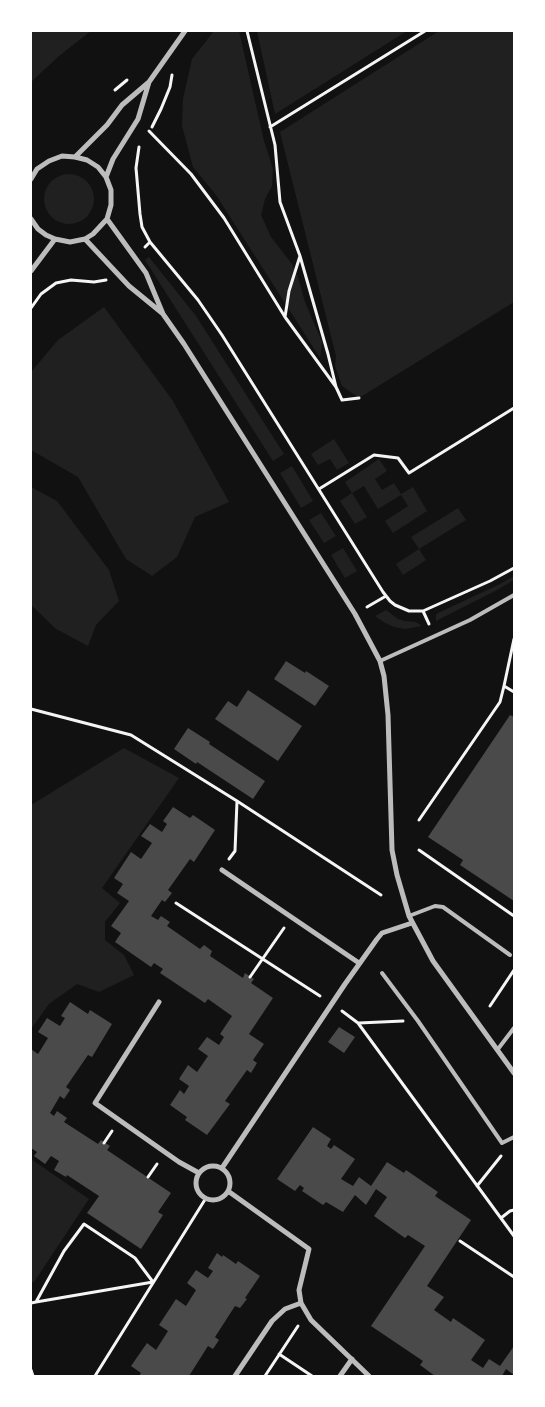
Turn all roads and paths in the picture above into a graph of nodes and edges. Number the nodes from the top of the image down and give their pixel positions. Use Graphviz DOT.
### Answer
graph roads {
  1 [pos="185,31"];
  2 [pos="248,31"];
  3 [pos="425,31"];
  4 [pos="149,82"];
  5 [pos="170,87"];
  6 [pos="270,127"];
  7 [pos="149,131"];
  8 [pos="75,156"];
  9 [pos="106,176"];
  10 [pos="31,179"];
  11 [pos="106,219"];
  12 [pos="32,221"];
  13 [pos="55,239"];
  14 [pos="85,239"];
  15 [pos="150,242"];
  16 [pos="144,248"];
  17 [pos="300,256"];
  18 [pos="31,271"];
  19 [pos="109,278"];
  20 [pos="31,308"];
  21 [pos="163,314"];
  22 [pos="285,317"];
  23 [pos="336,387"];
  24 [pos="359,398"];
  25 [pos="514,408"];
  26 [pos="318,489"];
  27 [pos="514,568"];
  28 [pos="514,595"];
  29 [pos="386,596"];
  30 [pos="367,607"];
  31 [pos="424,611"];
  32 [pos="429,624"];
  33 [pos="514,639"];
  34 [pos="380,661"];
  35 [pos="504,686"];
  36 [pos="514,692"];
  37 [pos="31,709"];
  38 [pos="237,801"];
  39 [pos="419,820"];
  40 [pos="419,850"];
  41 [pos="235,851"];
  42 [pos="222,870"];
  43 [pos="381,895"];
  44 [pos="176,903"];
  45 [pos="292,916"];
  46 [pos="409,916"];
  47 [pos="514,916"];
  48 [pos="412,923"];
  49 [pos="510,955"];
  50 [pos="263,958"];
  51 [pos="359,962"];
  52 [pos="514,970"];
  53 [pos="382,972"];
  54 [pos="250,977"];
  55 [pos="159,1002"];
  56 [pos="332,1003"];
  57 [pos="490,1006"];
  58 [pos="418,1021"];
  59 [pos="358,1023"];
  60 [pos="514,1028"];
  61 [pos="498,1049"];
  62 [pos="513,1070"];
  63 [pos="514,1137"];
  64 [pos="222,1168"];
  65 [pos="490,1170"];
  66 [pos="199,1173"];
  67 [pos="477,1186"];
  68 [pos="228,1191"];
  69 [pos="206,1198"];
  70 [pos="514,1210"];
  71 [pos="500,1218"];
  72 [pos="514,1236"];
  73 [pos="460,1241"];
  74 [pos="514,1277"];
  75 [pos="153,1282"];
  76 [pos="36,1302"];
  77 [pos="301,1303"];
  78 [pos="31,1304"];
  79 [pos="307,1312"];
  80 [pos="279,1354"];
  81 [pos="352,1359"];
  82 [pos="31,1370"];
  83 [pos="33,1376"];
  84 [pos="95,1376"];
  85 [pos="235,1376"];
  86 [pos="265,1376"];
  87 [pos="312,1376"];
  88 [pos="340,1376"];
  89 [pos="369,1376"];
  1 -- 4 [label="street"];
  2 -- 6 [label="path"];
  3 -- 6 [label="path"];
  4 -- 8 [label="street"];
  4 -- 9 [label="street"];
  5 -- 7 [label="path"];
  6 -- 17 [label="path"];
  7 -- 15 [label="path"];
  7 -- 22 [label="path"];
  8 -- 9 [label="street"];
  8 -- 10 [label="street"];
  9 -- 11 [label="street"];
  11 -- 14 [label="street"];
  11 -- 21 [label="street"];
  12 -- 13 [label="street"];
  13 -- 14 [label="street"];
  13 -- 18 [label="street"];
  14 -- 21 [label="street"];
  15 -- 16 [label="path"];
  15 -- 26 [label="path"];
  17 -- 22 [label="path"];
  17 -- 23 [label="path"];
  19 -- 20 [label="path"];
  21 -- 34 [label="street"];
  22 -- 23 [label="path"];
  23 -- 24 [label="path"];
  25 -- 26 [label="path"];
  26 -- 29 [label="path"];
  27 -- 31 [label="path"];
  28 -- 34 [label="lane"];
  29 -- 30 [label="path"];
  29 -- 31 [label="path"];
  31 -- 32 [label="path"];
  33 -- 35 [label="path"];
  34 -- 46 [label="street"];
  35 -- 36 [label="path"];
  35 -- 39 [label="path"];
  37 -- 38 [label="path"];
  38 -- 41 [label="path"];
  38 -- 43 [label="path"];
  40 -- 47 [label="path"];
  42 -- 45 [label="street"];
  44 -- 50 [label="path"];
  45 -- 50 [label="path"];
  45 -- 51 [label="street"];
  46 -- 48 [label="street"];
  46 -- 49 [label="lane"];
  48 -- 51 [label="street"];
  48 -- 61 [label="street"];
  50 -- 54 [label="path"];
  50 -- 56 [label="path"];
  51 -- 56 [label="street"];
  52 -- 57 [label="path"];
  53 -- 58 [label="lane"];
  55 -- 66 [label="street"];
  56 -- 59 [label="path"];
  56 -- 64 [label="street"];
  58 -- 59 [label="path"];
  58 -- 63 [label="lane"];
  59 -- 67 [label="path"];
  60 -- 61 [label="lane"];
  61 -- 62 [label="street"];
  64 -- 66 [label="street"];
  64 -- 68 [label="street"];
  65 -- 67 [label="path"];
  66 -- 69 [label="street"];
  67 -- 71 [label="path"];
  68 -- 69 [label="street"];
  68 -- 77 [label="street"];
  69 -- 75 [label="path"];
  70 -- 71 [label="path"];
  71 -- 72 [label="path"];
  73 -- 74 [label="path"];
  75 -- 76 [label="path"];
  75 -- 76 [label="path"];
  75 -- 84 [label="path"];
  76 -- 78 [label="path"];
  77 -- 79 [label="street"];
  77 -- 85 [label="street"];
  79 -- 80 [label="path"];
  79 -- 81 [label="street"];
  80 -- 86 [label="path"];
  80 -- 87 [label="path"];
  81 -- 88 [label="street"];
  81 -- 89 [label="street"];
  82 -- 83 [label="path"];
}
